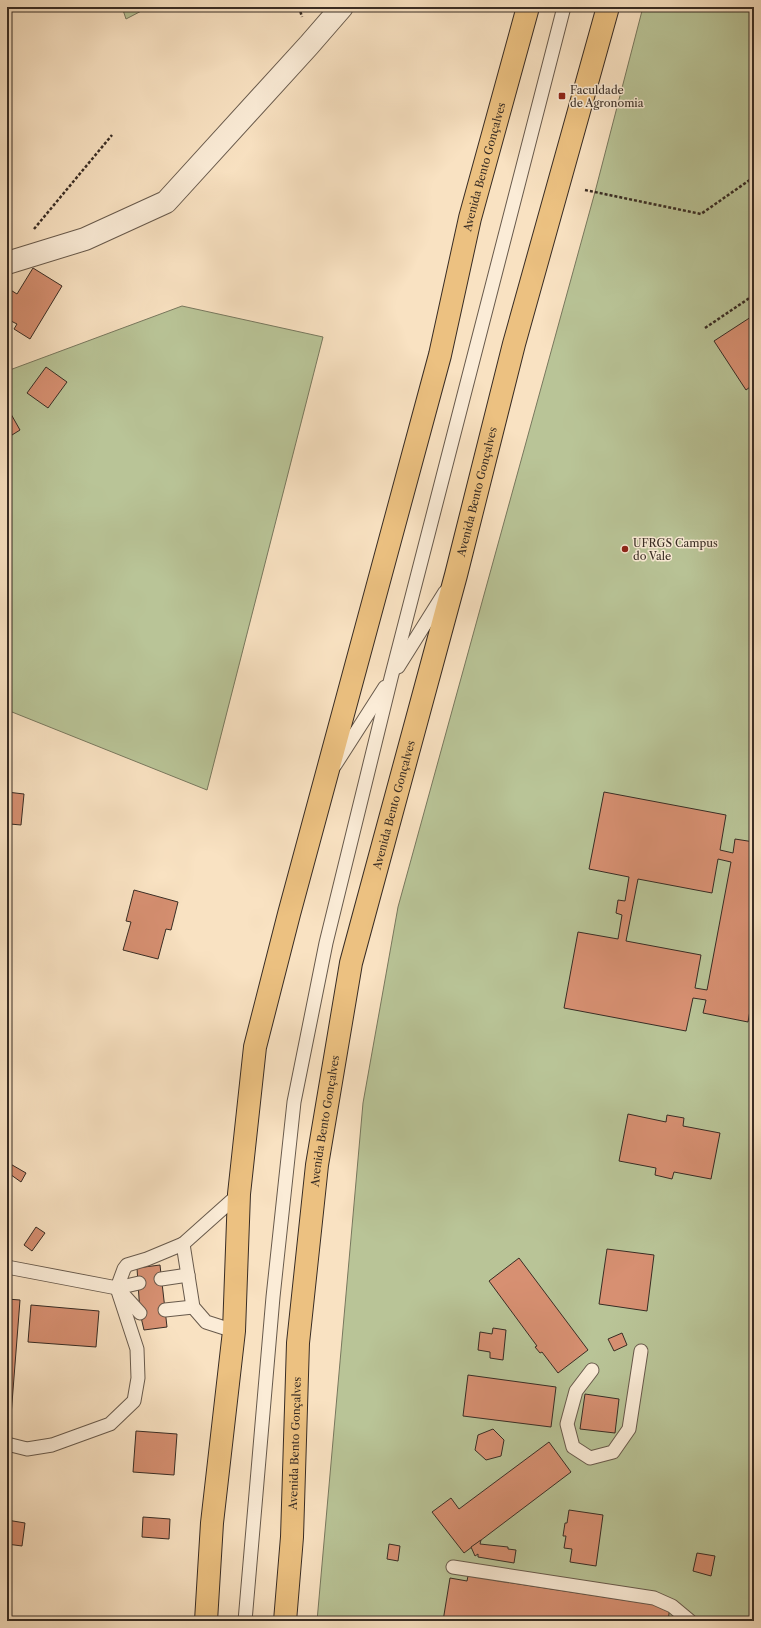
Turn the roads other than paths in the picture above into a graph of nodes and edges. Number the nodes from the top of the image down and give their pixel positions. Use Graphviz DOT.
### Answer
graph roads {
  1 [pos="342,7"];
  2 [pos="528,7"];
  3 [pos="564,7"];
  4 [pos="608,7"];
  5 [pos="7,263"];
  6 [pos="456,575"];
  7 [pos="391,678"];
  8 [pos="326,780"];
  9 [pos="239,1194"];
  10 [pos="182,1244"];
  11 [pos="7,1267"];
  12 [pos="188,1275"];
  13 [pos="161,1279"];
  14 [pos="139,1283"];
  15 [pos="117,1288"];
  16 [pos="193,1307"];
  17 [pos="165,1310"];
  18 [pos="140,1313"];
  19 [pos="234,1332"];
  20 [pos="641,1351"];
  21 [pos="592,1370"];
  22 [pos="7,1444"];
  23 [pos="453,1567"];
  24 [pos="206,1621"];
  25 [pos="245,1621"];
  26 [pos="285,1621"];
  27 [pos="690,1621"];
  1 -- 5 [label="street"];
  2 -- 8 [label="main road, Avenida Bento Gonçalves"];
  3 -- 7 [label="lane"];
  4 -- 6 [label="main road, Avenida Bento Gonçalves"];
  6 -- 7 [label="lane"];
  6 -- 26 [label="main road, Avenida Bento Gonçalves"];
  7 -- 8 [label="lane"];
  7 -- 25 [label="lane"];
  8 -- 9 [label="main road, Avenida Bento Gonçalves"];
  9 -- 10 [label="lane"];
  9 -- 19 [label="main road, Avenida Bento Gonçalves"];
  10 -- 12 [label="lane"];
  10 -- 15 [label="lane"];
  11 -- 15 [label="lane"];
  12 -- 13 [label="lane"];
  12 -- 16 [label="lane"];
  14 -- 15 [label="lane"];
  15 -- 18 [label="lane"];
  15 -- 22 [label="lane"];
  16 -- 17 [label="lane"];
  16 -- 19 [label="lane"];
  19 -- 24 [label="main road, Avenida Bento Gonçalves"];
  20 -- 21 [label="lane"];
  23 -- 27 [label="lane"];
}
